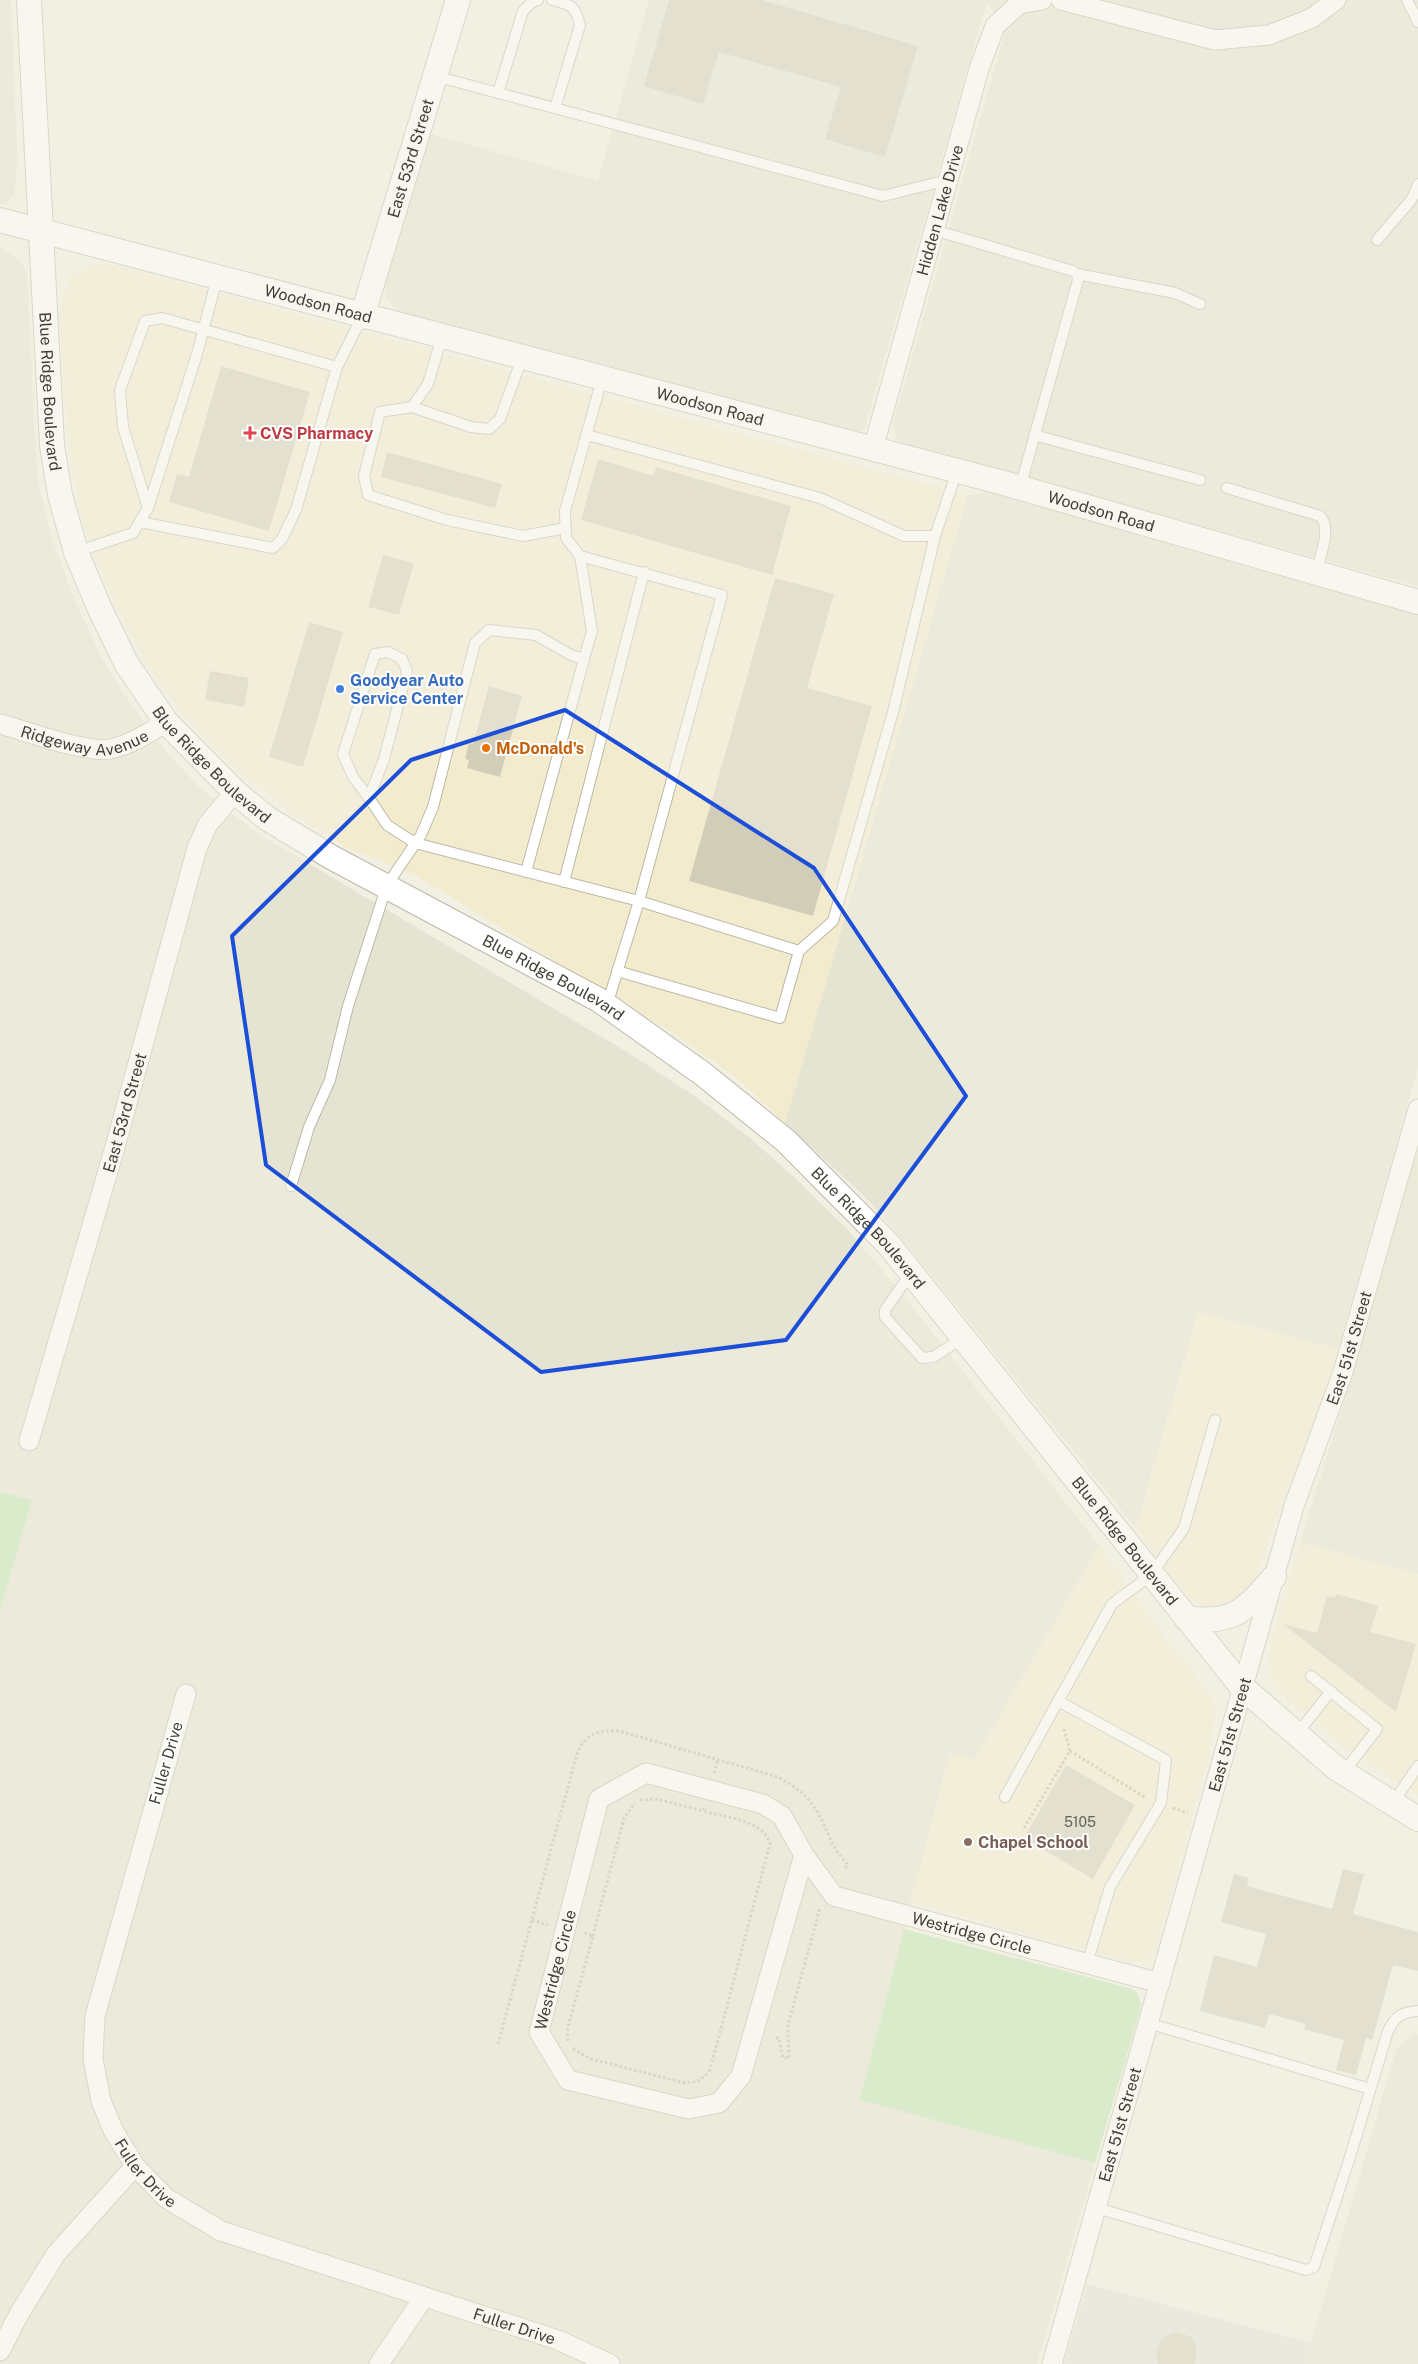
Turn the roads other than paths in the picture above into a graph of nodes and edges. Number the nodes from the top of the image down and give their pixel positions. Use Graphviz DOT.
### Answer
graph roads {
  1 [pos="29,0"];
  2 [pos="458,0"];
  3 [pos="552,0"];
  4 [pos="1042,0"];
  5 [pos="1061,0"];
  6 [pos="1336,0"];
  7 [pos="1407,0"];
  8 [pos="533,1"];
  9 [pos="1418,22"];
  10 [pos="435,76"];
  11 [pos="498,93"];
  12 [pos="555,108"];
  13 [pos="948,180"];
  14 [pos="1418,184"];
  15 [pos="0,220"];
  16 [pos="934,230"];
  17 [pos="40,231"];
  18 [pos="1377,240"];
  19 [pos="1077,274"];
  20 [pos="217,278"];
  21 [pos="1200,304"];
  22 [pos="362,316"];
  23 [pos="204,328"];
  24 [pos="442,337"];
  25 [pos="522,358"];
  26 [pos="337,367"];
  27 [pos="602,379"];
  28 [pos="412,407"];
  29 [pos="587,435"];
  30 [pos="1034,435"];
  31 [pos="873,449"];
  32 [pos="956,471"];
  33 [pos="1200,480"];
  34 [pos="1020,488"];
  35 [pos="1227,488"];
  36 [pos="148,508"];
  37 [pos="140,522"];
  38 [pos="566,528"];
  39 [pos="935,536"];
  40 [pos="76,552"];
  41 [pos="580,556"];
  42 [pos="644,572"];
  43 [pos="1316,573"];
  44 [pos="1418,602"];
  45 [pos="584,659"];
  46 [pos="166,722"];
  47 [pos="0,724"];
  48 [pos="235,792"];
  49 [pos="369,798"];
  50 [pos="415,843"];
  51 [pos="526,872"];
  52 [pos="564,882"];
  53 [pos="387,885"];
  54 [pos="639,901"];
  55 [pos="799,951"];
  56 [pos="618,971"];
  57 [pos="607,1006"];
  58 [pos="1418,1109"];
  59 [pos="291,1186"];
  60 [pos="911,1274"];
  61 [pos="962,1338"];
  62 [pos="1215,1420"];
  63 [pos="28,1441"];
  64 [pos="1151,1575"];
  65 [pos="1274,1577"];
  66 [pos="1186,1618"];
  67 [pos="1311,1676"];
  68 [pos="1242,1687"];
  69 [pos="1331,1691"];
  70 [pos="186,1694"];
  71 [pos="1058,1701"];
  72 [pos="1297,1734"];
  73 [pos="1418,1767"];
  74 [pos="1344,1772"];
  75 [pos="1006,1797"];
  76 [pos="1393,1803"];
  77 [pos="1418,1819"];
  78 [pos="804,1855"];
  79 [pos="1087,1964"];
  80 [pos="1160,1983"];
  81 [pos="1418,2011"];
  82 [pos="1148,2023"];
  83 [pos="1370,2089"];
  84 [pos="135,2166"];
  85 [pos="1097,2208"];
  86 [pos="424,2297"];
  87 [pos="0,2351"];
  88 [pos="378,2364"];
  89 [pos="610,2364"];
  90 [pos="1052,2364"];
  1 -- 17 [label="street, Blue Ridge Boulevard"];
  2 -- 10 [label="street, East 53rd Street"];
  3 -- 12 [label="lane"];
  4 -- 13 [label="street, Hidden Lake Drive"];
  5 -- 6 [label="street"];
  7 -- 9 [label="lane"];
  8 -- 11 [label="lane"];
  10 -- 11 [label="lane"];
  10 -- 22 [label="street, East 53rd Street"];
  11 -- 12 [label="lane"];
  12 -- 13 [label="lane"];
  13 -- 16 [label="street, Hidden Lake Drive"];
  14 -- 18 [label="lane"];
  15 -- 17 [label="street, Woodson Road"];
  16 -- 19 [label="lane"];
  16 -- 31 [label="street, Hidden Lake Drive"];
  17 -- 20 [label="street, Woodson Road"];
  17 -- 40 [label="street, Blue Ridge Boulevard"];
  19 -- 21 [label="lane"];
  19 -- 30 [label="lane"];
  20 -- 22 [label="street, Woodson Road"];
  20 -- 23 [label="lane"];
  22 -- 24 [label="street, Woodson Road"];
  22 -- 26 [label="lane"];
  23 -- 26 [label="lane"];
  23 -- 36 [label="lane"];
  23 -- 36 [label="lane"];
  24 -- 25 [label="street, Woodson Road"];
  24 -- 28 [label="lane"];
  25 -- 27 [label="street, Woodson Road"];
  25 -- 28 [label="lane"];
  26 -- 37 [label="lane"];
  27 -- 29 [label="lane"];
  27 -- 31 [label="street, Woodson Road"];
  28 -- 38 [label="lane"];
  29 -- 38 [label="lane"];
  29 -- 39 [label="lane"];
  30 -- 33 [label="lane"];
  30 -- 34 [label="lane"];
  31 -- 32 [label="street, Woodson Road"];
  32 -- 34 [label="street, Woodson Road"];
  32 -- 39 [label="lane"];
  34 -- 43 [label="street, Woodson Road"];
  35 -- 43 [label="lane"];
  36 -- 37 [label="lane"];
  37 -- 40 [label="lane"];
  38 -- 41 [label="lane"];
  39 -- 55 [label="lane"];
  40 -- 46 [label="street, Blue Ridge Boulevard"];
  41 -- 42 [label="lane"];
  41 -- 45 [label="lane"];
  42 -- 52 [label="lane"];
  42 -- 54 [label="lane"];
  43 -- 44 [label="street, Woodson Road"];
  45 -- 50 [label="lane"];
  45 -- 51 [label="lane"];
  46 -- 47 [label="street, Ridgeway Avenue"];
  46 -- 48 [label="street, Blue Ridge Boulevard"];
  48 -- 53 [label="street, Blue Ridge Boulevard"];
  48 -- 63 [label="street, East 53rd Street"];
  49 -- 49 [label="lane"];
  49 -- 50 [label="lane"];
  50 -- 51 [label="lane"];
  50 -- 53 [label="lane"];
  51 -- 52 [label="lane"];
  52 -- 54 [label="lane"];
  53 -- 57 [label="street, Blue Ridge Boulevard"];
  53 -- 59 [label="lane"];
  54 -- 55 [label="lane"];
  54 -- 56 [label="lane"];
  55 -- 56 [label="lane"];
  56 -- 57 [label="lane"];
  57 -- 60 [label="street, Blue Ridge Boulevard"];
  58 -- 65 [label="street, East 51st Street"];
  60 -- 61 [label="street, Blue Ridge Boulevard"];
  60 -- 61 [label="lane"];
  61 -- 64 [label="street, Blue Ridge Boulevard"];
  62 -- 64 [label="lane"];
  64 -- 66 [label="street, Blue Ridge Boulevard"];
  64 -- 71 [label="lane"];
  65 -- 66 [label="street"];
  65 -- 68 [label="street, East 51st Street"];
  66 -- 68 [label="street, Blue Ridge Boulevard"];
  67 -- 69 [label="lane"];
  68 -- 72 [label="street, Blue Ridge Boulevard"];
  68 -- 80 [label="street, East 51st Street"];
  69 -- 72 [label="lane"];
  69 -- 74 [label="lane"];
  70 -- 84 [label="street, Fuller Drive"];
  71 -- 75 [label="lane"];
  71 -- 79 [label="lane"];
  72 -- 74 [label="street, Blue Ridge Boulevard"];
  73 -- 76 [label="lane"];
  74 -- 76 [label="street, Blue Ridge Boulevard"];
  76 -- 77 [label="street, Blue Ridge Boulevard"];
  78 -- 78 [label="street, Westridge Circle"];
  78 -- 79 [label="street, Westridge Circle"];
  79 -- 80 [label="street, Westridge Circle"];
  80 -- 82 [label="street, East 51st Street"];
  81 -- 83 [label="lane"];
  82 -- 83 [label="lane"];
  82 -- 85 [label="street, East 51st Street"];
  83 -- 85 [label="lane"];
  84 -- 86 [label="street, Fuller Drive"];
  84 -- 87 [label="street"];
  85 -- 90 [label="street, East 51st Street"];
  86 -- 88 [label="street"];
  86 -- 89 [label="street, Fuller Drive"];
}
